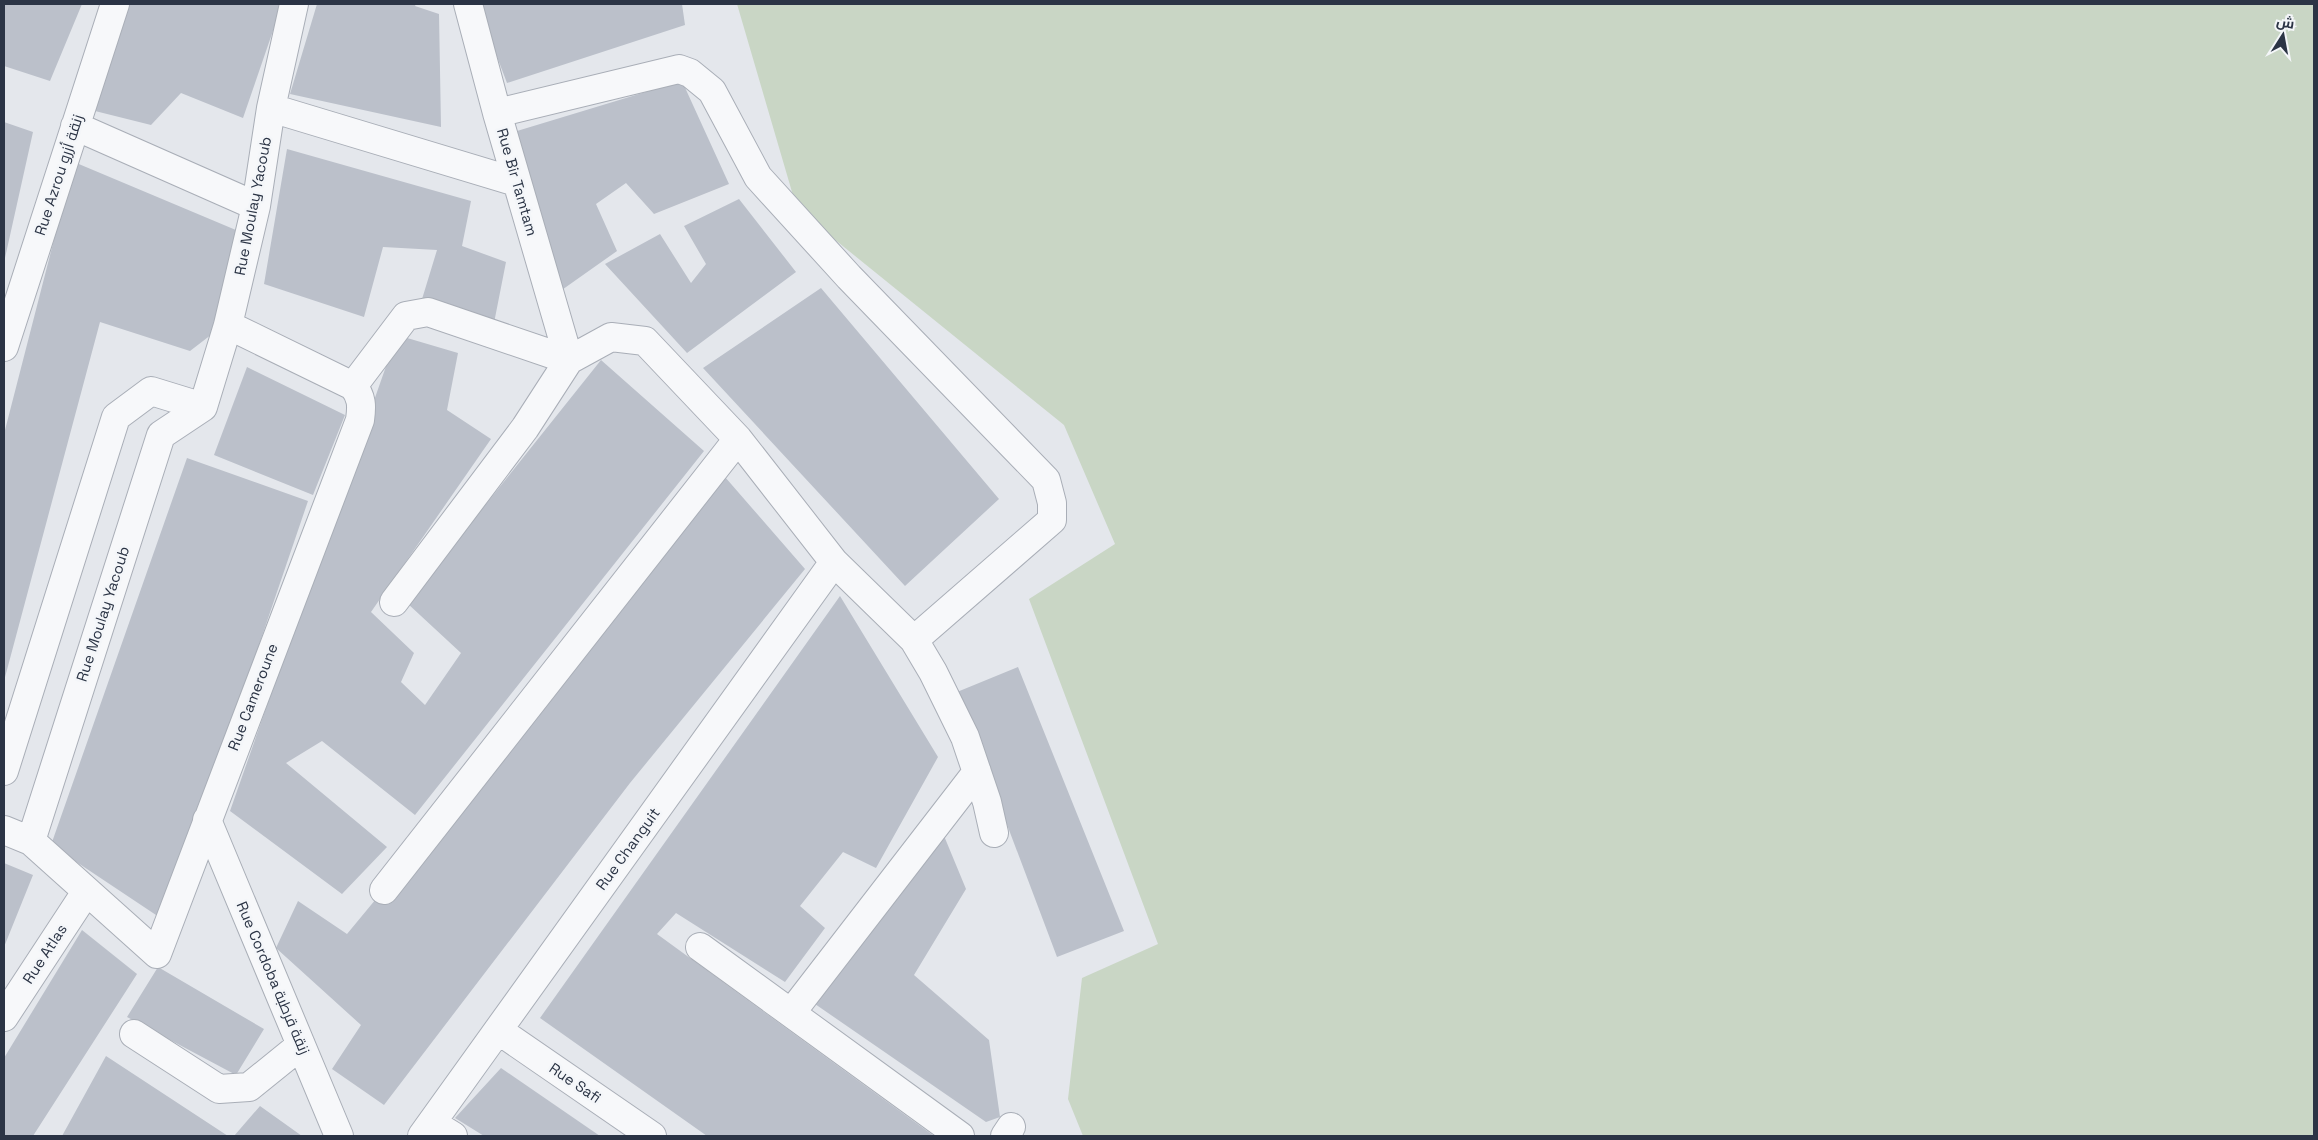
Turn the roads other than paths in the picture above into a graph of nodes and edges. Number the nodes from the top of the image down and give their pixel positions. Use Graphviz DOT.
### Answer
graph roads {
  1 [pos="115,4"];
  2 [pos="294,4"];
  3 [pos="468,4"];
  4 [pos="271,108"];
  5 [pos="497,113"];
  6 [pos="75,126"];
  7 [pos="516,182"];
  8 [pos="256,206"];
  9 [pos="228,325"];
  10 [pos="4,347"];
  11 [pos="569,360"];
  12 [pos="353,386"];
  13 [pos="203,407"];
  14 [pos="738,439"];
  15 [pos="834,562"];
  16 [pos="394,602"];
  17 [pos="914,640"];
  18 [pos="4,771"];
  19 [pos="977,772"];
  20 [pos="207,820"];
  21 [pos="4,830"];
  22 [pos="994,833"];
  23 [pos="31,840"];
  24 [pos="384,890"];
  25 [pos="86,892"];
  26 [pos="700,947"];
  27 [pos="8,1004"];
  28 [pos="791,1013"];
  29 [pos="498,1030"];
  30 [pos="134,1034"];
  31 [pos="301,1045"];
  32 [pos="436,1132"];
  33 [pos="339,1136"];
  34 [pos="652,1136"];
  35 [pos="960,1136"];
  1 -- 6 [label="street, Rue Azrou زنقة أزرو"];
  2 -- 4 [label="street, Rue Moulay Yacoub"];
  3 -- 5 [label="street, Rue Bir Tamtam"];
  4 -- 7 [label="street"];
  4 -- 8 [label="street, Rue Moulay Yacoub"];
  5 -- 7 [label="street, Rue Bir Tamtam"];
  5 -- 17 [label="street"];
  6 -- 8 [label="street"];
  6 -- 10 [label="street, Rue Azrou زنقة أزرو"];
  7 -- 11 [label="street, Rue Bir Tamtam"];
  8 -- 9 [label="street, Rue Moulay Yacoub"];
  9 -- 12 [label="street"];
  9 -- 13 [label="street, Rue Moulay Yacoub"];
  11 -- 12 [label="street"];
  11 -- 14 [label="street"];
  11 -- 16 [label="street"];
  12 -- 20 [label="street, Rue Cameroune"];
  13 -- 18 [label="street"];
  13 -- 23 [label="street, Rue Moulay Yacoub"];
  14 -- 15 [label="street"];
  14 -- 24 [label="street"];
  15 -- 17 [label="street"];
  15 -- 29 [label="street, Rue Changuit"];
  17 -- 19 [label="street"];
  19 -- 22 [label="street"];
  19 -- 28 [label="street"];
  20 -- 25 [label="street, Rue Cameroune"];
  20 -- 31 [label="street, Rue Cordoba زنقة قرطبة"];
  21 -- 23 [label="street, Rue Cameroune"];
  23 -- 25 [label="street, Rue Cameroune"];
  25 -- 27 [label="street, Rue Atlas"];
  26 -- 28 [label="street"];
  28 -- 35 [label="street"];
  29 -- 32 [label="street, Rue Changuit"];
  29 -- 34 [label="street, Rue Safi"];
  30 -- 31 [label="street"];
  31 -- 33 [label="street, Rue Cordoba زنقة قرطبة"];
}
